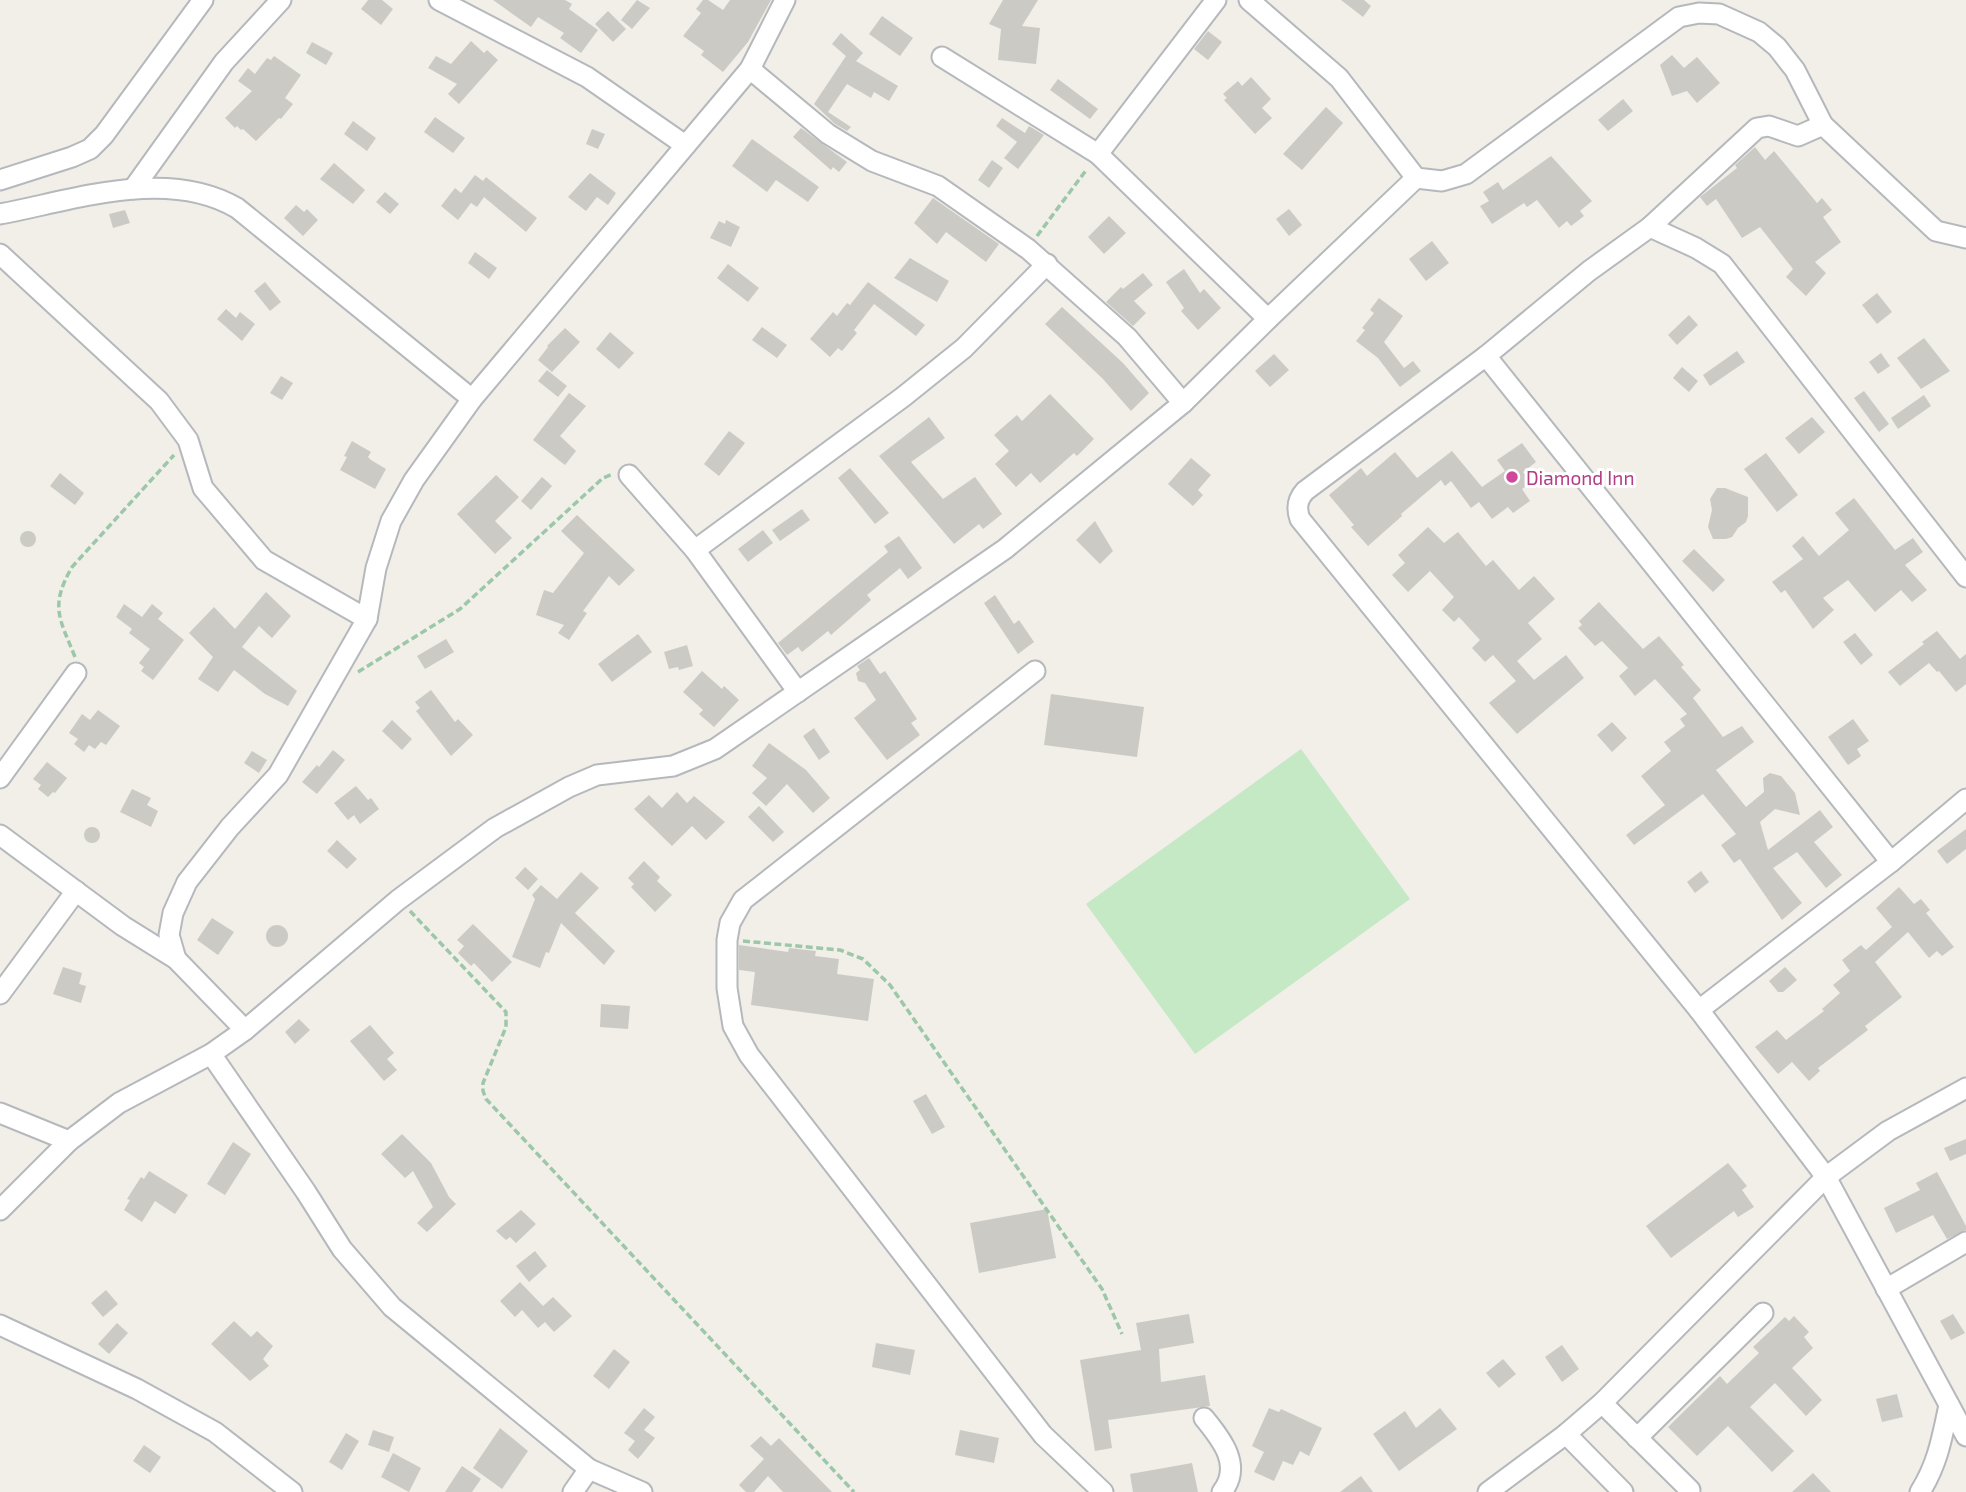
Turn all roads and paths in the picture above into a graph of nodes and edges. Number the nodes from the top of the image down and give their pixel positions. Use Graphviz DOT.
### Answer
graph roads {
  1 [pos="203,0"];
  2 [pos="281,0"];
  3 [pos="439,0"];
  4 [pos="785,0"];
  5 [pos="1216,0"];
  6 [pos="1249,0"];
  7 [pos="942,57"];
  8 [pos="750,69"];
  9 [pos="1823,125"];
  10 [pos="685,145"];
  11 [pos="1098,153"];
  12 [pos="1416,178"];
  13 [pos="0,180"];
  14 [pos="133,189"];
  15 [pos="0,214"];
  16 [pos="1650,227"];
  17 [pos="1966,238"];
  18 [pos="1028,249"];
  19 [pos="0,254"];
  20 [pos="1046,264"];
  21 [pos="1268,318"];
  22 [pos="1486,356"];
  23 [pos="472,399"];
  24 [pos="1183,404"];
  25 [pos="188,440"];
  26 [pos="629,475"];
  27 [pos="695,550"];
  28 [pos="1966,577"];
  29 [pos="367,619"];
  30 [pos="1035,671"];
  31 [pos="76,673"];
  32 [pos="358,673"];
  33 [pos="798,692"];
  34 [pos="0,778"];
  35 [pos="1966,799"];
  36 [pos="0,835"];
  37 [pos="1891,862"];
  38 [pos="76,891"];
  39 [pos="398,900"];
  40 [pos="727,940"];
  41 [pos="176,959"];
  42 [pos="0,993"];
  43 [pos="1699,1010"];
  44 [pos="245,1030"];
  45 [pos="211,1055"];
  46 [pos="1966,1088"];
  47 [pos="0,1113"];
  48 [pos="69,1141"];
  49 [pos="1826,1177"];
  50 [pos="0,1209"];
  51 [pos="1966,1242"];
  52 [pos="1886,1289"];
  53 [pos="1763,1313"];
  54 [pos="0,1325"];
  55 [pos="1122,1334"];
  56 [pos="1602,1403"];
  57 [pos="1949,1405"];
  58 [pos="1204,1418"];
  59 [pos="1566,1434"];
  60 [pos="1966,1436"];
  61 [pos="1637,1437"];
  62 [pos="589,1469"];
  63 [pos="1690,1490"];
  64 [pos="292,1492"];
  65 [pos="573,1492"];
  66 [pos="642,1492"];
  67 [pos="854,1492"];
  68 [pos="1103,1492"];
  69 [pos="1222,1492"];
  70 [pos="1488,1492"];
  71 [pos="1623,1492"];
  72 [pos="1920,1492"];
  1 -- 13 [label="street"];
  2 -- 14 [label="street"];
  3 -- 10 [label="street"];
  4 -- 8 [label="street"];
  5 -- 11 [label="street"];
  6 -- 12 [label="street"];
  7 -- 11 [label="street"];
  8 -- 10 [label="street"];
  8 -- 18 [label="street"];
  9 -- 12 [label="street"];
  9 -- 16 [label="street"];
  9 -- 17 [label="street"];
  10 -- 23 [label="street"];
  11 -- 18 [label="path"];
  11 -- 21 [label="street"];
  12 -- 21 [label="street"];
  14 -- 15 [label="street"];
  14 -- 23 [label="street"];
  16 -- 22 [label="street"];
  16 -- 28 [label="street"];
  18 -- 20 [label="street"];
  19 -- 25 [label="street"];
  20 -- 24 [label="street"];
  20 -- 27 [label="street"];
  21 -- 24 [label="street"];
  22 -- 37 [label="street"];
  22 -- 43 [label="street"];
  23 -- 29 [label="street"];
  24 -- 33 [label="street"];
  25 -- 29 [label="street"];
  25 -- 31 [label="path"];
  26 -- 27 [label="street"];
  26 -- 32 [label="path"];
  27 -- 33 [label="street"];
  29 -- 41 [label="street"];
  30 -- 40 [label="street"];
  31 -- 34 [label="street"];
  33 -- 39 [label="street"];
  35 -- 37 [label="street"];
  36 -- 38 [label="street"];
  37 -- 43 [label="street"];
  38 -- 41 [label="street"];
  38 -- 42 [label="street"];
  39 -- 44 [label="street"];
  39 -- 67 [label="path"];
  40 -- 55 [label="path"];
  40 -- 68 [label="street"];
  41 -- 44 [label="street"];
  43 -- 49 [label="street"];
  44 -- 45 [label="street"];
  45 -- 48 [label="street"];
  45 -- 62 [label="street"];
  46 -- 49 [label="street"];
  47 -- 48 [label="street"];
  48 -- 50 [label="street"];
  49 -- 52 [label="street"];
  49 -- 56 [label="street"];
  51 -- 52 [label="street"];
  52 -- 57 [label="street"];
  53 -- 61 [label="street"];
  54 -- 64 [label="street"];
  56 -- 59 [label="street"];
  56 -- 61 [label="street"];
  57 -- 60 [label="street"];
  57 -- 72 [label="street"];
  58 -- 69 [label="street"];
  59 -- 70 [label="street"];
  59 -- 71 [label="street"];
  61 -- 63 [label="street"];
  62 -- 65 [label="street"];
  62 -- 66 [label="street"];
}
